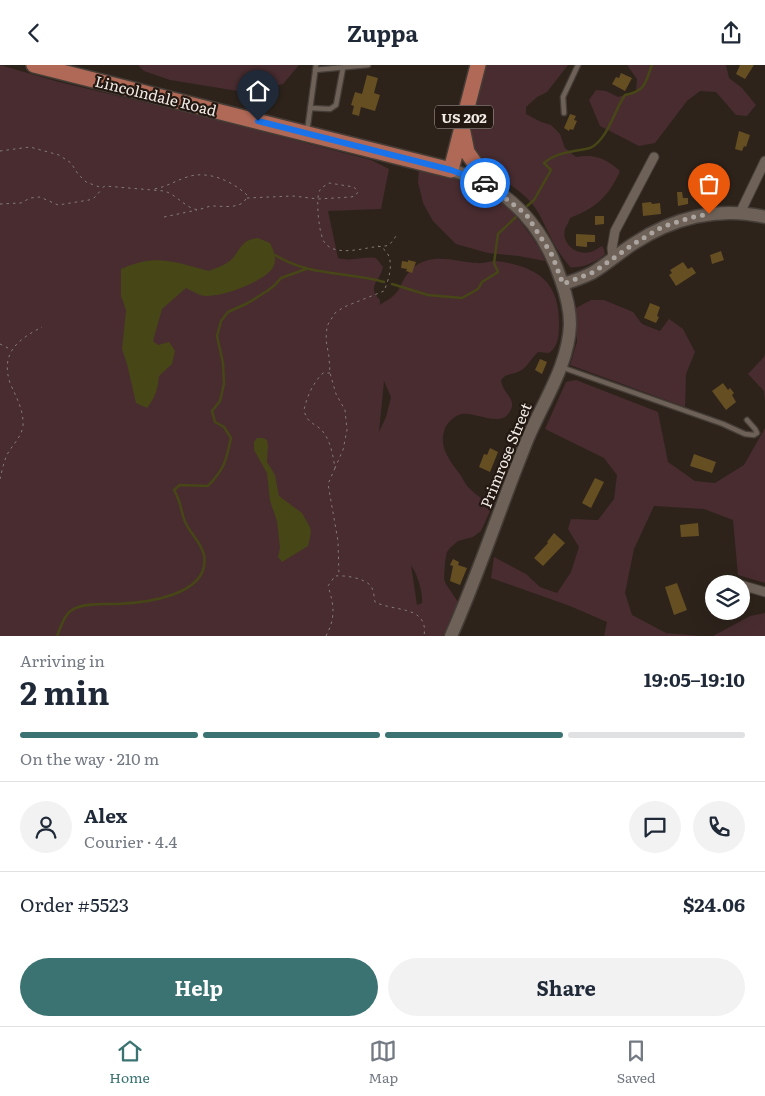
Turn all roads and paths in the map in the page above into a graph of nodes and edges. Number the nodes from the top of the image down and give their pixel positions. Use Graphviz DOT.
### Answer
graph roads {
  1 [pos="38,65"];
  2 [pos="368,65"];
  3 [pos="478,65"];
  4 [pos="578,65"];
  5 [pos="316,68"];
  6 [pos="343,68"];
  7 [pos="310,108"];
  8 [pos="564,113"];
  9 [pos="464,117"];
  10 [pos="307,133"];
  11 [pos="0,151"];
  12 [pos="654,157"];
  13 [pos="765,161"];
  14 [pos="451,170"];
  15 [pos="490,185"];
  16 [pos="102,188"];
  17 [pos="154,189"];
  18 [pos="246,198"];
  19 [pos="318,199"];
  20 [pos="0,204"];
  21 [pos="197,210"];
  22 [pos="740,213"];
  23 [pos="164,217"];
  24 [pos="765,217"];
  25 [pos="396,236"];
  26 [pos="378,246"];
  27 [pos="613,259"];
  28 [pos="563,284"];
  29 [pos="42,327"];
  30 [pos="0,344"];
  31 [pos="10,349"];
  32 [pos="560,367"];
  33 [pos="330,373"];
  34 [pos="747,420"];
  35 [pos="336,468"];
  36 [pos="0,479"];
  37 [pos="339,576"];
  38 [pos="750,588"];
  39 [pos="765,592"];
  40 [pos="326,636"];
  41 [pos="424,636"];
  42 [pos="451,636"];
  1 -- 10 [label="main road, Lincolndale Road"];
  2 -- 6 [label="lane"];
  3 -- 9 [label="main road, US 202"];
  4 -- 8 [label="lane"];
  5 -- 6 [label="lane"];
  5 -- 7 [label="lane"];
  6 -- 7 [label="lane"];
  7 -- 10 [label="lane"];
  9 -- 14 [label="main road, US 202"];
  9 -- 15 [label="main road"];
  10 -- 14 [label="main road, Lincolndale Road"];
  11 -- 16 [label="path"];
  12 -- 27 [label="street"];
  13 -- 22 [label="street"];
  14 -- 15 [label="main road, Primrose Street"];
  15 -- 28 [label="main road, Primrose Street"];
  16 -- 17 [label="path"];
  16 -- 20 [label="path"];
  17 -- 18 [label="path"];
  17 -- 21 [label="path"];
  18 -- 19 [label="path"];
  18 -- 21 [label="path"];
  19 -- 19 [label="path"];
  19 -- 26 [label="path"];
  21 -- 23 [label="path"];
  22 -- 24 [label="main road"];
  22 -- 27 [label="main road"];
  25 -- 26 [label="path"];
  26 -- 33 [label="path"];
  27 -- 28 [label="main road"];
  28 -- 32 [label="main road, Primrose Street"];
  29 -- 31 [label="path"];
  30 -- 31 [label="path"];
  31 -- 36 [label="path"];
  32 -- 34 [label="lane"];
  32 -- 42 [label="main road, Primrose Street"];
  33 -- 35 [label="path"];
  33 -- 35 [label="path"];
  35 -- 37 [label="path"];
  37 -- 40 [label="path"];
  37 -- 41 [label="path"];
  38 -- 39 [label="street"];
}
